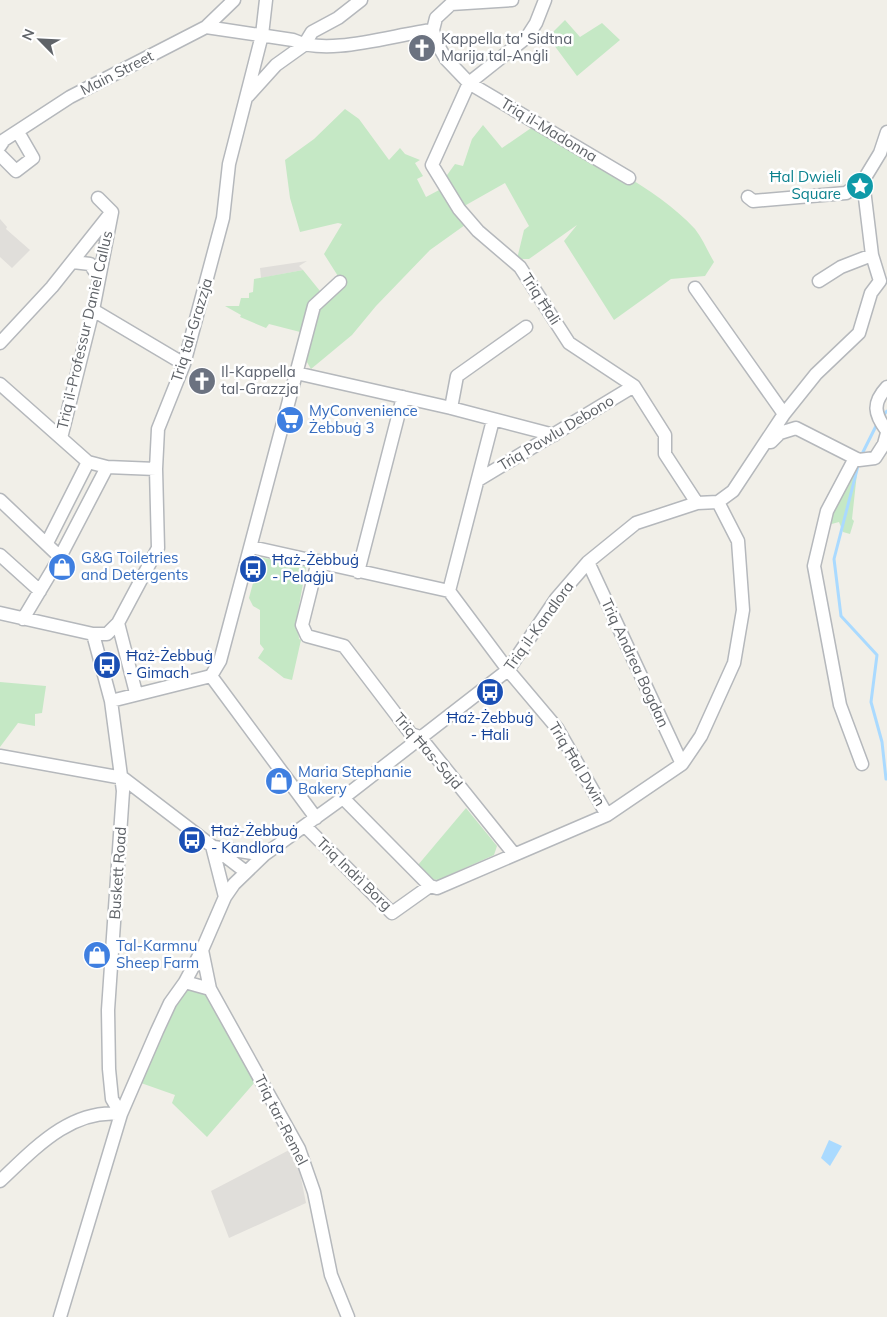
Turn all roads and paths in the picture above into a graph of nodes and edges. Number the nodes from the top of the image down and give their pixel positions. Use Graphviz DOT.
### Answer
graph roads {
  1 [pos="234,0"];
  2 [pos="266,0"];
  3 [pos="361,0"];
  4 [pos="512,0"];
  5 [pos="545,0"];
  6 [pos="451,2"];
  7 [pos="206,27"];
  8 [pos="433,30"];
  9 [pos="262,35"];
  10 [pos="304,45"];
  11 [pos="469,82"];
  12 [pos="247,97"];
  13 [pos="18,132"];
  14 [pos="887,132"];
  15 [pos="1,140"];
  16 [pos="0,154"];
  17 [pos="628,178"];
  18 [pos="863,181"];
  19 [pos="748,197"];
  20 [pos="98,198"];
  21 [pos="112,212"];
  22 [pos="872,256"];
  23 [pos="73,262"];
  24 [pos="99,278"];
  25 [pos="819,281"];
  26 [pos="340,282"];
  27 [pos="695,288"];
  28 [pos="93,310"];
  29 [pos="526,327"];
  30 [pos="0,343"];
  31 [pos="184,364"];
  32 [pos="296,373"];
  33 [pos="0,384"];
  34 [pos="634,386"];
  35 [pos="887,387"];
  36 [pos="403,397"];
  37 [pos="451,408"];
  38 [pos="784,414"];
  39 [pos="494,420"];
  40 [pos="887,432"];
  41 [pos="554,435"];
  42 [pos="61,438"];
  43 [pos="763,445"];
  44 [pos="855,458"];
  45 [pos="88,462"];
  46 [pos="107,466"];
  47 [pos="156,469"];
  48 [pos="478,480"];
  49 [pos="0,500"];
  50 [pos="718,502"];
  51 [pos="697,503"];
  52 [pos="47,543"];
  53 [pos="251,547"];
  54 [pos="0,555"];
  55 [pos="60,557"];
  56 [pos="318,562"];
  57 [pos="588,562"];
  58 [pos="358,572"];
  59 [pos="40,591"];
  60 [pos="449,591"];
  61 [pos="0,613"];
  62 [pos="24,619"];
  63 [pos="118,622"];
  64 [pos="93,634"];
  65 [pos="508,670"];
  66 [pos="211,676"];
  67 [pos="136,693"];
  68 [pos="111,701"];
  69 [pos="420,736"];
  70 [pos="0,756"];
  71 [pos="682,764"];
  72 [pos="862,764"];
  73 [pos="123,778"];
  74 [pos="343,798"];
  75 [pos="607,815"];
  76 [pos="316,818"];
  77 [pos="305,826"];
  78 [pos="212,846"];
  79 [pos="514,854"];
  80 [pos="264,855"];
  81 [pos="246,872"];
  82 [pos="430,886"];
  83 [pos="225,897"];
  84 [pos="202,950"];
  85 [pos="185,982"];
  86 [pos="210,989"];
  87 [pos="121,1114"];
  88 [pos="0,1181"];
  89 [pos="60,1317"];
  90 [pos="348,1317"];
  1 -- 7 [label="street, Main Street"];
  2 -- 9 [label="street, Triq tal-Grazzja"];
  3 -- 10 [label="street"];
  4 -- 6 [label="street"];
  5 -- 11 [label="street"];
  6 -- 8 [label="street"];
  7 -- 9 [label="street"];
  7 -- 13 [label="street, Main Street"];
  8 -- 10 [label="street"];
  8 -- 11 [label="street, Triq il-Madonna"];
  9 -- 10 [label="street"];
  9 -- 12 [label="street, Triq tal-Grazzja"];
  10 -- 12 [label="street"];
  11 -- 17 [label="street, Triq il-Madonna"];
  11 -- 34 [label="street, Triq Ħali"];
  12 -- 31 [label="street, Triq tal-Grazzja"];
  13 -- 15 [label="street, Main Street"];
  13 -- 16 [label="street"];
  14 -- 18 [label="street"];
  18 -- 19 [label="street"];
  18 -- 22 [label="street"];
  20 -- 21 [label="street, Triq il-Professur Daniel Callus"];
  21 -- 23 [label="street"];
  21 -- 24 [label="street, Triq il-Professur Daniel Callus"];
  22 -- 25 [label="street"];
  22 -- 38 [label="street"];
  23 -- 24 [label="street"];
  23 -- 30 [label="street"];
  24 -- 28 [label="street, Triq il-Professur Daniel Callus"];
  26 -- 32 [label="street"];
  27 -- 38 [label="street"];
  28 -- 31 [label="street"];
  28 -- 42 [label="street, Triq il-Professur Daniel Callus"];
  29 -- 37 [label="street"];
  31 -- 47 [label="street, Triq tal-Grazzja"];
  32 -- 36 [label="street"];
  32 -- 53 [label="street"];
  33 -- 42 [label="street"];
  34 -- 41 [label="street, Triq Pawlu Debono"];
  34 -- 51 [label="street, Triq Ħali"];
  35 -- 40 [label="street"];
  36 -- 37 [label="street"];
  36 -- 58 [label="street"];
  37 -- 39 [label="street"];
  38 -- 43 [label="street"];
  39 -- 41 [label="street"];
  39 -- 48 [label="street"];
  40 -- 44 [label="street"];
  41 -- 48 [label="street, Triq Pawlu Debono"];
  42 -- 45 [label="street"];
  43 -- 44 [label="street"];
  43 -- 50 [label="street"];
  44 -- 72 [label="street"];
  45 -- 46 [label="street"];
  45 -- 52 [label="street"];
  46 -- 47 [label="street"];
  46 -- 55 [label="street"];
  47 -- 63 [label="street, Triq tal-Grazzja"];
  48 -- 60 [label="street"];
  49 -- 52 [label="street"];
  50 -- 51 [label="street, Triq il-Kandlora"];
  50 -- 71 [label="street"];
  51 -- 57 [label="street, Triq il-Kandlora"];
  52 -- 55 [label="street"];
  53 -- 56 [label="street"];
  53 -- 66 [label="street"];
  54 -- 59 [label="street"];
  55 -- 59 [label="street"];
  56 -- 58 [label="street"];
  56 -- 69 [label="street, Triq Ħas-Sajd"];
  57 -- 65 [label="street, Triq il-Kandlora"];
  57 -- 71 [label="street, Triq Andrea Bogdan"];
  58 -- 60 [label="street"];
  59 -- 62 [label="street"];
  60 -- 65 [label="street, Triq Ħal Dwin"];
  61 -- 62 [label="street"];
  62 -- 64 [label="street"];
  63 -- 64 [label="street"];
  63 -- 67 [label="street"];
  64 -- 68 [label="street, Buskett Road"];
  65 -- 69 [label="street, Triq il-Kandlora"];
  65 -- 75 [label="street, Triq Ħal Dwin"];
  66 -- 67 [label="street"];
  66 -- 76 [label="street"];
  67 -- 68 [label="street"];
  68 -- 73 [label="street, Buskett Road"];
  69 -- 74 [label="street, Triq il-Kandlora"];
  69 -- 79 [label="street, Triq Ħas-Sajd"];
  70 -- 73 [label="street"];
  71 -- 75 [label="street"];
  73 -- 78 [label="street"];
  73 -- 87 [label="street, Buskett Road"];
  74 -- 76 [label="street, Triq il-Kandlora"];
  74 -- 82 [label="street"];
  75 -- 79 [label="street"];
  76 -- 77 [label="street, Triq il-Kandlora"];
  77 -- 80 [label="street, Triq il-Kandlora"];
  77 -- 82 [label="street, Triq Indrì Borg"];
  78 -- 80 [label="street"];
  78 -- 81 [label="street"];
  78 -- 83 [label="street"];
  79 -- 82 [label="street"];
  80 -- 81 [label="street"];
  81 -- 83 [label="street"];
  83 -- 84 [label="street"];
  84 -- 85 [label="street"];
  84 -- 86 [label="street, Triq tar-Remel"];
  85 -- 86 [label="street"];
  85 -- 87 [label="street"];
  86 -- 90 [label="street, Triq tar-Remel"];
  87 -- 88 [label="street"];
  87 -- 89 [label="street"];
}
